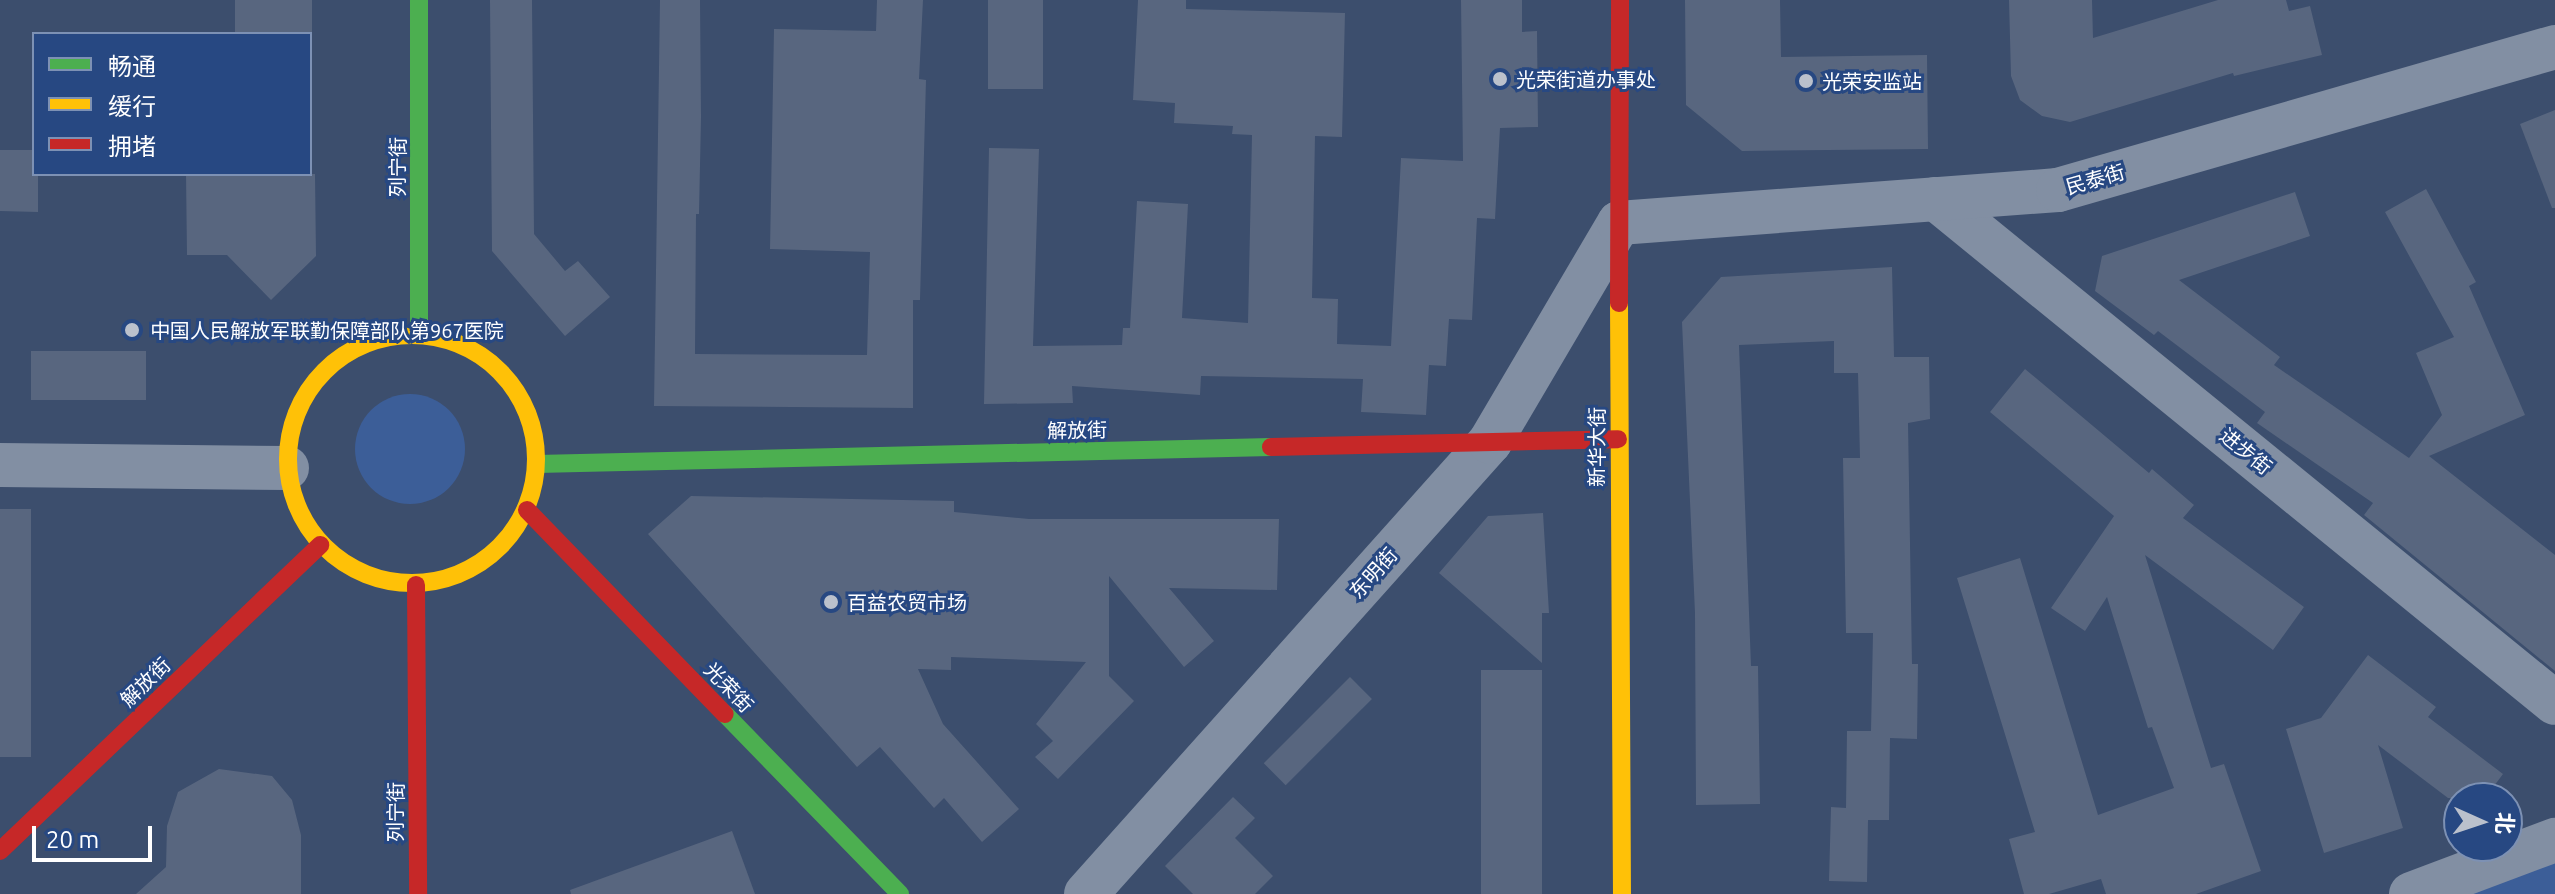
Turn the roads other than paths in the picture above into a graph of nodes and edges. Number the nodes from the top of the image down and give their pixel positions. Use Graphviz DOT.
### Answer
graph roads {
  1 [pos="419,0"];
  2 [pos="1620,0"];
  3 [pos="2555,47"];
  4 [pos="1936,199"];
  5 [pos="1619,223"];
  6 [pos="419,334"];
  7 [pos="1618,439"];
  8 [pos="1490,442"];
  9 [pos="537,464"];
  10 [pos="0,465"];
  11 [pos="287,468"];
  12 [pos="527,510"];
  13 [pos="320,545"];
  14 [pos="416,585"];
  15 [pos="2555,703"];
  16 [pos="2555,840"];
  17 [pos="0,851"];
  18 [pos="418,894"];
  19 [pos="900,894"];
  20 [pos="1086,894"];
  21 [pos="1622,894"];
  22 [pos="2411,894"];
  1 -- 6 [label="street, 列宁街"];
  2 -- 5 [label="street, 新华大街"];
  3 -- 4 [label="street, 民泰街"];
  4 -- 5 [label="street, 民泰街"];
  4 -- 15 [label="street, 进步街"];
  5 -- 7 [label="street, 新华大街"];
  5 -- 8 [label="street, 东明街"];
  6 -- 9 [label="street"];
  6 -- 11 [label="street"];
  7 -- 8 [label="street, 解放街"];
  7 -- 21 [label="street, 新华大街"];
  8 -- 9 [label="street, 解放街"];
  8 -- 20 [label="street, 东明街"];
  9 -- 12 [label="street"];
  10 -- 11 [label="street"];
  11 -- 13 [label="street"];
  12 -- 14 [label="street"];
  12 -- 19 [label="street, 光荣街"];
  13 -- 14 [label="street"];
  13 -- 17 [label="street, 解放街"];
  14 -- 18 [label="street, 列宁街"];
  16 -- 22 [label="street"];
}
